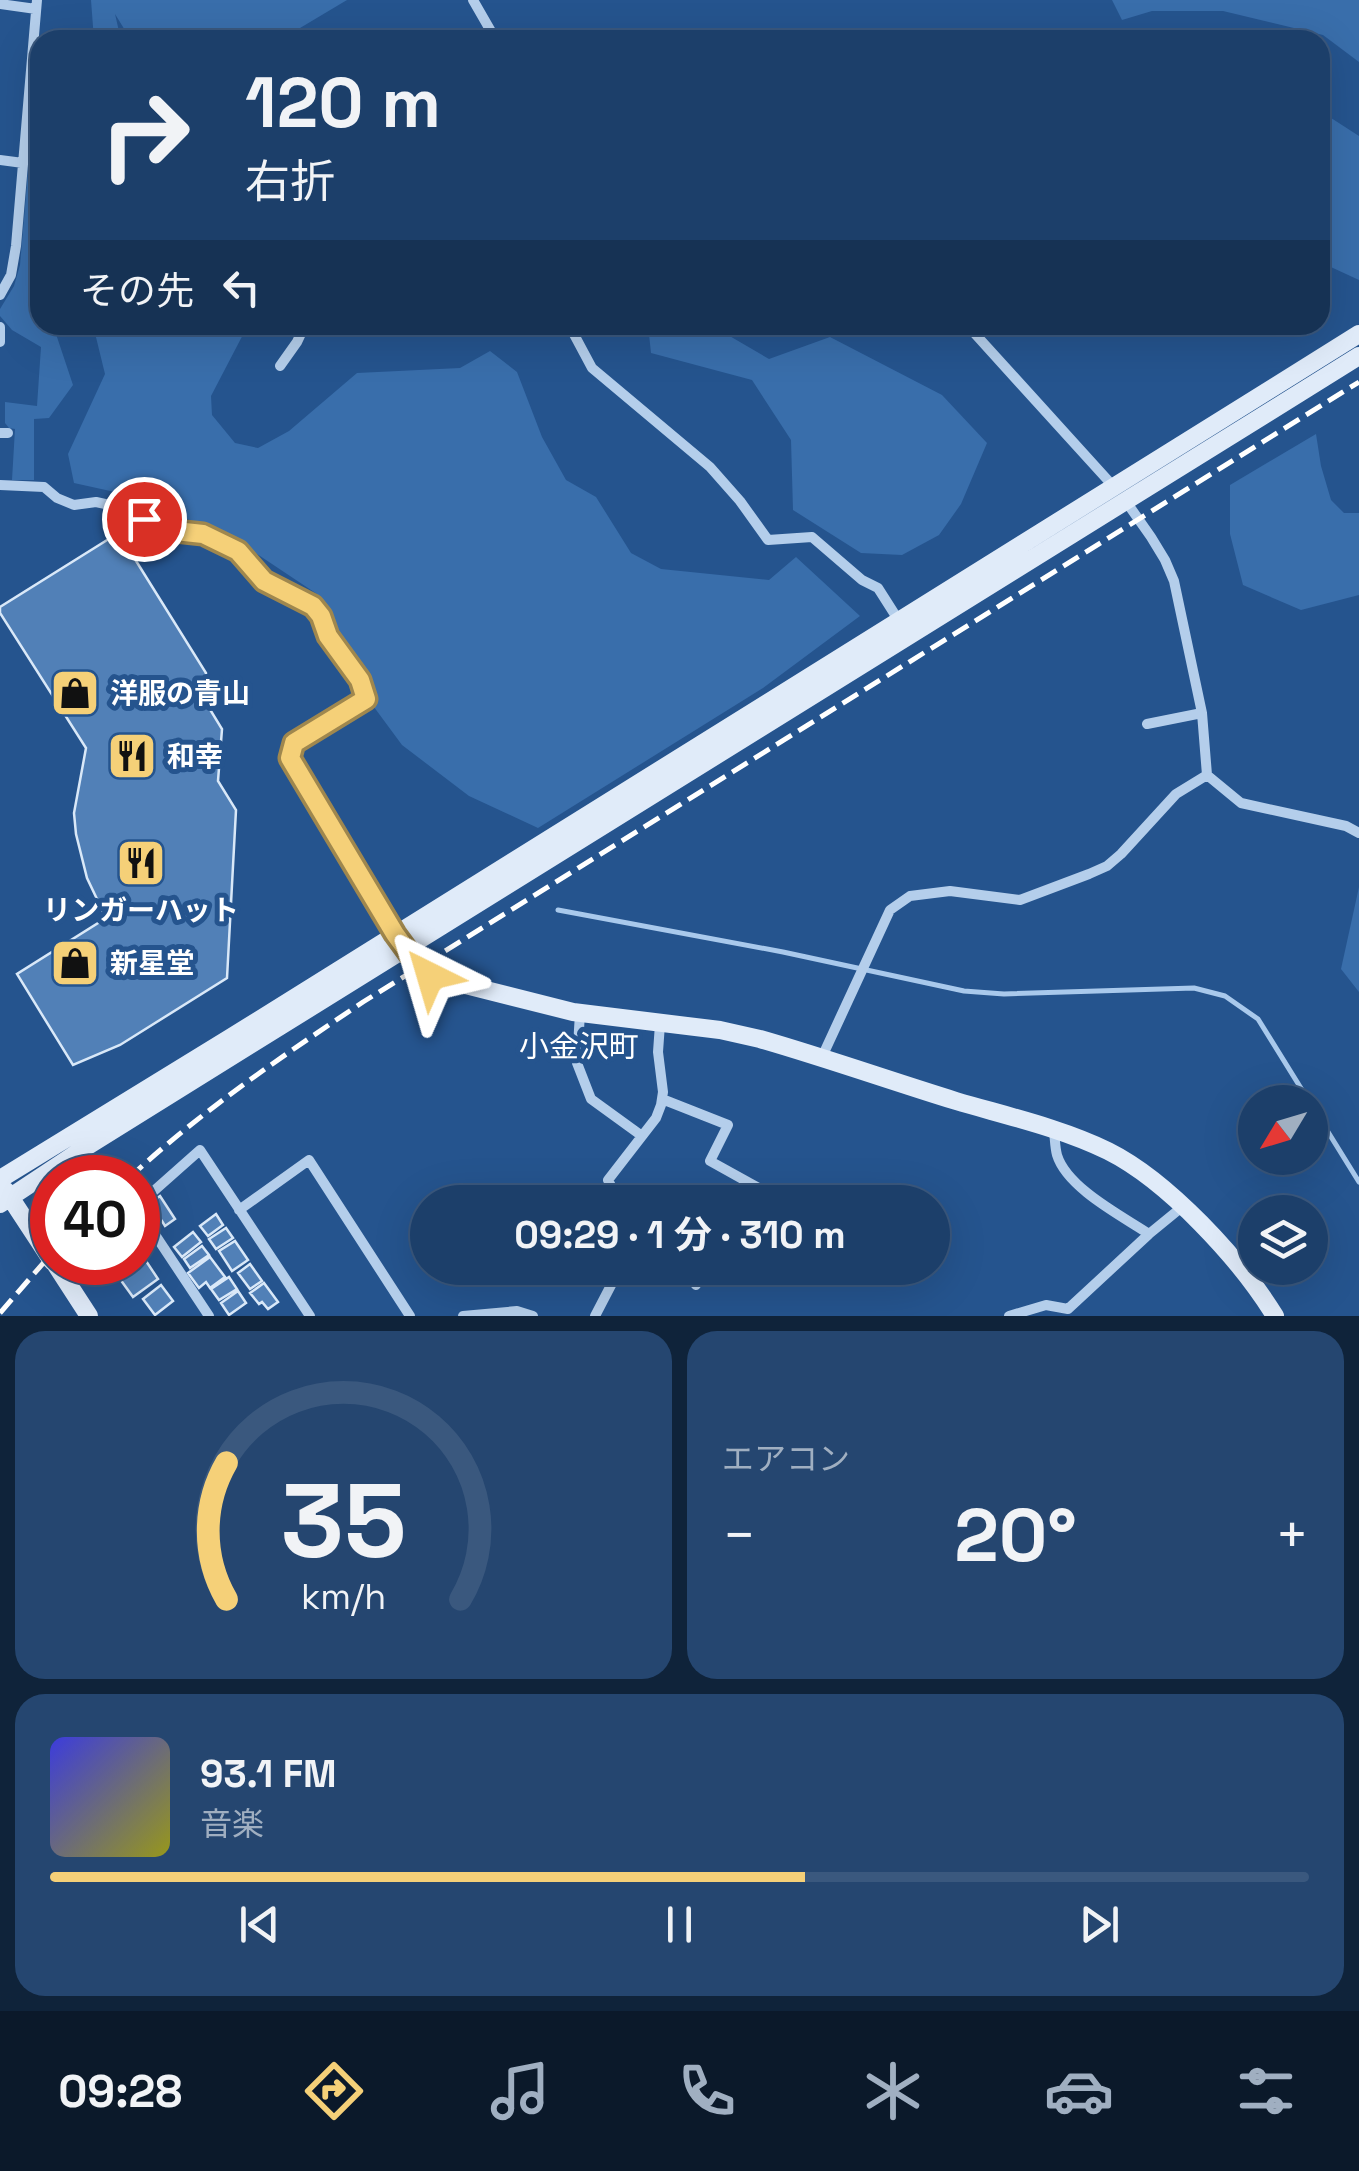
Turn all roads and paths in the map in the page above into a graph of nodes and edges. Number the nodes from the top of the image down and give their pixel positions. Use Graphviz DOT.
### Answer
graph roads {
  1 [pos="472,0"];
  2 [pos="0,4"];
  3 [pos="36,4"];
  4 [pos="34,30"];
  5 [pos="490,30"];
  6 [pos="30,77"];
  7 [pos="0,160"];
  8 [pos="23,163"];
  9 [pos="0,244"];
  10 [pos="16,246"];
  11 [pos="0,296"];
  12 [pos="0,327"];
  13 [pos="1359,334"];
  14 [pos="300,335"];
  15 [pos="574,335"];
  16 [pos="976,335"];
  17 [pos="0,342"];
  18 [pos="1359,356"];
  19 [pos="280,366"];
  20 [pos="0,485"];
  21 [pos="1120,494"];
  22 [pos="899,621"];
  23 [pos="1202,713"];
  24 [pos="1147,724"];
  25 [pos="1207,775"];
  26 [pos="1359,833"];
  27 [pos="401,942"];
  28 [pos="580,1013"];
  29 [pos="660,1024"];
  30 [pos="822,1057"];
  31 [pos="662,1099"];
  32 [pos="1054,1131"];
  33 [pos="642,1136"];
  34 [pos="610,1185"];
  35 [pos="753,1185"];
  36 [pos="160,1187"];
  37 [pos="3,1190"];
  38 [pos="1182,1208"];
  39 [pos="238,1210"];
  40 [pos="30,1229"];
  41 [pos="1149,1234"];
  42 [pos="160,1241"];
  43 [pos="68,1285"];
  44 [pos="611,1285"];
  45 [pos="1069,1312"];
  46 [pos="89,1316"];
  47 [pos="209,1316"];
  48 [pos="310,1316"];
  49 [pos="410,1316"];
  50 [pos="463,1316"];
  51 [pos="533,1316"];
  52 [pos="595,1316"];
  53 [pos="1010,1316"];
  54 [pos="1275,1316"];
  1 -- 5 [label="street"];
  2 -- 3 [label="street"];
  3 -- 4 [label="street"];
  6 -- 8 [label="street"];
  7 -- 8 [label="street"];
  8 -- 10 [label="street"];
  9 -- 10 [label="street"];
  10 -- 11 [label="street"];
  12 -- 17 [label="street"];
  13 -- 21 [label="street"];
  14 -- 19 [label="street"];
  15 -- 22 [label="street"];
  16 -- 21 [label="street"];
  18 -- 21 [label="street"];
  20 -- 27 [label="street"];
  21 -- 22 [label="street"];
  21 -- 23 [label="street"];
  21 -- 27 [label="street"];
  22 -- 27 [label="street"];
  23 -- 24 [label="street"];
  23 -- 25 [label="street"];
  25 -- 26 [label="street"];
  25 -- 30 [label="street"];
  27 -- 28 [label="street"];
  27 -- 37 [label="street"];
  28 -- 29 [label="street"];
  28 -- 33 [label="street"];
  29 -- 30 [label="street"];
  29 -- 31 [label="street"];
  30 -- 32 [label="street"];
  31 -- 33 [label="street"];
  31 -- 35 [label="street"];
  32 -- 38 [label="street"];
  32 -- 41 [label="street"];
  33 -- 34 [label="street"];
  36 -- 39 [label="street"];
  37 -- 40 [label="street"];
  38 -- 41 [label="street"];
  38 -- 54 [label="street"];
  39 -- 48 [label="street"];
  39 -- 49 [label="street"];
  41 -- 45 [label="street"];
  42 -- 47 [label="street"];
  43 -- 46 [label="street"];
  44 -- 52 [label="street"];
  45 -- 53 [label="street"];
  50 -- 51 [label="street"];
}
